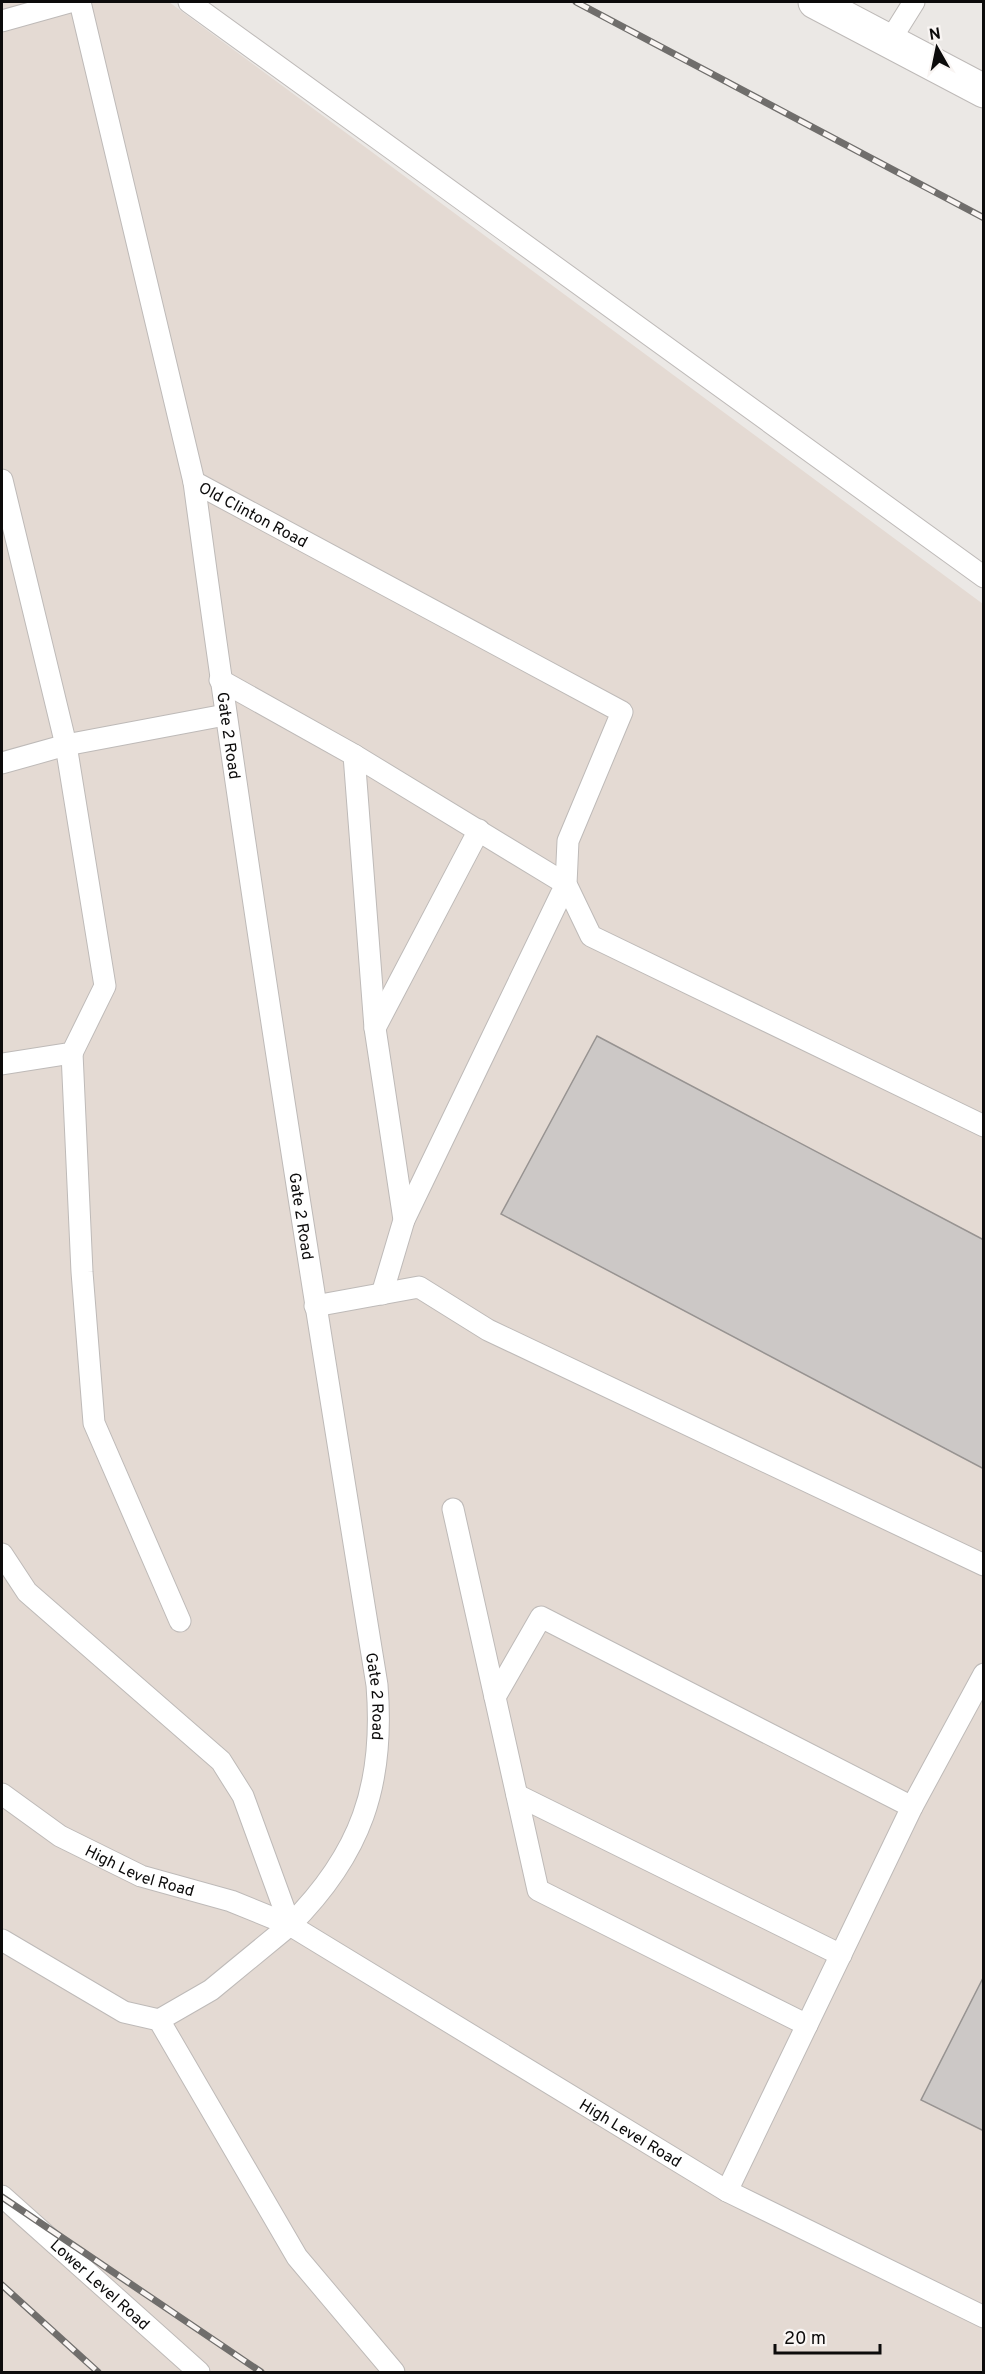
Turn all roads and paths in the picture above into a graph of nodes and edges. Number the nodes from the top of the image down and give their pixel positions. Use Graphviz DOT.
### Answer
graph roads {
  1 [pos="70,2"];
  2 [pos="80,2"];
  3 [pos="189,2"];
  4 [pos="814,2"];
  5 [pos="914,2"];
  6 [pos="2,21"];
  7 [pos="889,42"];
  8 [pos="984,91"];
  9 [pos="2,480"];
  10 [pos="194,482"];
  11 [pos="984,577"];
  12 [pos="220,680"];
  13 [pos="225,715"];
  14 [pos="66,745"];
  15 [pos="354,755"];
  16 [pos="2,763"];
  17 [pos="479,830"];
  18 [pos="566,884"];
  19 [pos="375,1028"];
  20 [pos="72,1053"];
  21 [pos="2,1064"];
  22 [pos="984,1126"];
  23 [pos="404,1220"];
  24 [pos="382,1294"];
  25 [pos="315,1306"];
  26 [pos="453,1509"];
  27 [pos="2,1554"];
  28 [pos="984,1566"];
  29 [pos="180,1621"];
  30 [pos="984,1674"];
  31 [pos="495,1697"];
  32 [pos="2,1794"];
  33 [pos="517,1795"];
  34 [pos="912,1807"];
  35 [pos="290,1925"];
  36 [pos="2,1940"];
  37 [pos="841,1955"];
  38 [pos="159,2020"];
  39 [pos="807,2025"];
  40 [pos="727,2190"];
  41 [pos="2,2196"];
  42 [pos="984,2317"];
  43 [pos="199,2373"];
  44 [pos="394,2373"];
  1 -- 6 [label="lane"];
  2 -- 10 [label="lane, Old Clinton Road"];
  3 -- 11 [label="lane"];
  4 -- 7 [label="main road"];
  5 -- 7 [label="lane"];
  7 -- 8 [label="main road"];
  9 -- 14 [label="lane"];
  10 -- 12 [label="lane, Gate 2 Road"];
  10 -- 18 [label="lane, Old Clinton Road"];
  12 -- 13 [label="lane, Gate 2 Road"];
  12 -- 15 [label="lane"];
  13 -- 14 [label="lane"];
  13 -- 25 [label="lane, Gate 2 Road"];
  14 -- 16 [label="lane"];
  14 -- 20 [label="lane"];
  15 -- 17 [label="lane"];
  15 -- 19 [label="lane"];
  17 -- 18 [label="lane"];
  17 -- 19 [label="lane"];
  18 -- 22 [label="lane"];
  18 -- 23 [label="lane"];
  19 -- 23 [label="lane"];
  20 -- 21 [label="lane"];
  20 -- 29 [label="lane"];
  23 -- 24 [label="lane"];
  24 -- 25 [label="lane"];
  24 -- 28 [label="lane"];
  25 -- 35 [label="lane, Gate 2 Road"];
  26 -- 31 [label="lane"];
  27 -- 35 [label="lane"];
  30 -- 34 [label="lane"];
  31 -- 33 [label="lane"];
  31 -- 34 [label="lane"];
  32 -- 35 [label="lane, High Level Road"];
  33 -- 37 [label="lane"];
  33 -- 39 [label="lane"];
  34 -- 37 [label="lane"];
  35 -- 38 [label="lane"];
  35 -- 40 [label="lane, High Level Road"];
  36 -- 38 [label="lane"];
  37 -- 39 [label="lane"];
  38 -- 44 [label="lane"];
  39 -- 40 [label="lane"];
  40 -- 42 [label="lane, High Level Road"];
  41 -- 43 [label="lane, Lower Level Road"];
}
